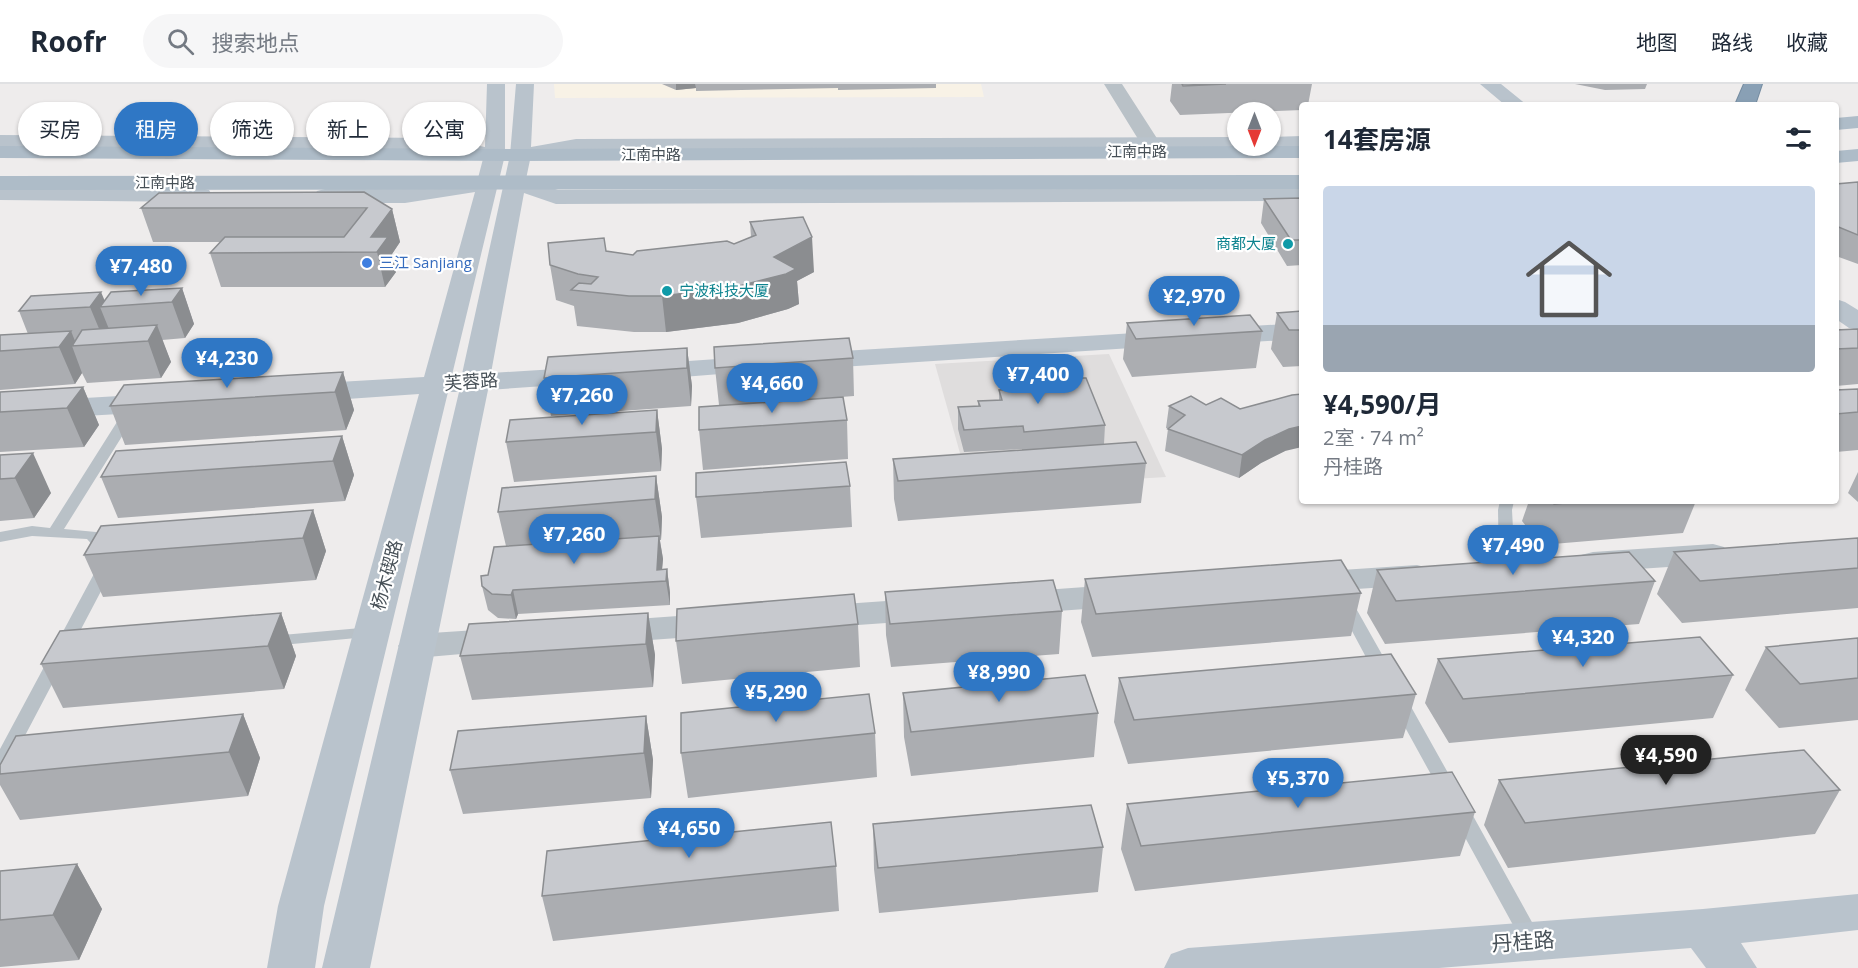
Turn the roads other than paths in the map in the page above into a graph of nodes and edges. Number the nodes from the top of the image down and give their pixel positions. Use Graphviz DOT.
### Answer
graph roads {
  1 [pos="496,84"];
  2 [pos="525,84"];
  3 [pos="1113,84"];
  4 [pos="1489,84"];
  5 [pos="1753,84"];
  6 [pos="1513,102"];
  7 [pos="1746,102"];
  8 [pos="1858,122"];
  9 [pos="1839,124"];
  10 [pos="0,141"];
  11 [pos="1299,142"];
  12 [pos="1150,143"];
  13 [pos="1227,143"];
  14 [pos="1281,143"];
  15 [pos="0,152"];
  16 [pos="1299,152"];
  17 [pos="1858,155"];
  18 [pos="1839,157"];
  19 [pos="504,169"];
  20 [pos="1299,182"];
  21 [pos="0,183"];
  22 [pos="0,193"];
  23 [pos="1299,194"];
  24 [pos="1839,309"];
  25 [pos="1858,322"];
  26 [pos="1299,331"];
  27 [pos="475,382"];
  28 [pos="437,385"];
  29 [pos="274,395"];
  30 [pos="182,401"];
  31 [pos="135,404"];
  32 [pos="0,412"];
  33 [pos="1506,504"];
  34 [pos="54,533"];
  35 [pos="0,537"];
  36 [pos="1741,552"];
  37 [pos="1507,568"];
  38 [pos="1333,581"];
  39 [pos="1285,584"];
  40 [pos="1154,593"];
  41 [pos="785,620"];
  42 [pos="749,622"];
  43 [pos="372,632"];
  44 [pos="582,634"];
  45 [pos="535,637"];
  46 [pos="255,642"];
  47 [pos="416,646"];
  48 [pos="80,657"];
  49 [pos="57,659"];
  50 [pos="0,766"];
  51 [pos="1858,912"];
  52 [pos="1704,928"];
  53 [pos="1532,942"];
  54 [pos="291,968"];
  55 [pos="346,968"];
  56 [pos="1188,968"];
  57 [pos="1733,968"];
  1 -- 19 [label="street"];
  2 -- 19 [label="street"];
  3 -- 12 [label="street"];
  4 -- 6 [label="street"];
  5 -- 7 [label="highway"];
  8 -- 9 [label="main road"];
  10 -- 19 [label="street"];
  11 -- 14 [label="street"];
  12 -- 13 [label="street"];
  12 -- 19 [label="street"];
  15 -- 19 [label="main road, 江南中路"];
  16 -- 19 [label="main road, 江南中路"];
  17 -- 18 [label="main road"];
  19 -- 20 [label="main road, 江南中路"];
  19 -- 21 [label="main road, 江南中路"];
  19 -- 22 [label="street"];
  19 -- 23 [label="street"];
  19 -- 27 [label="street"];
  19 -- 28 [label="street, 杨木碶路"];
  24 -- 25 [label="street"];
  26 -- 27 [label="street, 芙蓉路"];
  27 -- 28 [label="street, 芙蓉路"];
  27 -- 47 [label="street"];
  28 -- 29 [label="street, 芙蓉路"];
  28 -- 43 [label="street, 杨木碶路"];
  30 -- 31 [label="street"];
  31 -- 32 [label="street"];
  31 -- 34 [label="lane"];
  33 -- 37 [label="lane"];
  34 -- 35 [label="lane"];
  34 -- 49 [label="lane"];
  36 -- 37 [label="street"];
  37 -- 38 [label="street"];
  38 -- 39 [label="street"];
  38 -- 53 [label="lane"];
  40 -- 41 [label="street"];
  42 -- 44 [label="street"];
  43 -- 46 [label="lane"];
  43 -- 54 [label="street, 杨木碶路"];
  45 -- 47 [label="street"];
  47 -- 55 [label="street"];
  48 -- 49 [label="lane"];
  49 -- 50 [label="lane"];
  51 -- 52 [label="street, 丹桂路"];
  52 -- 53 [label="street, 丹桂路"];
  52 -- 57 [label="street"];
  53 -- 56 [label="street, 丹桂路"];
}
